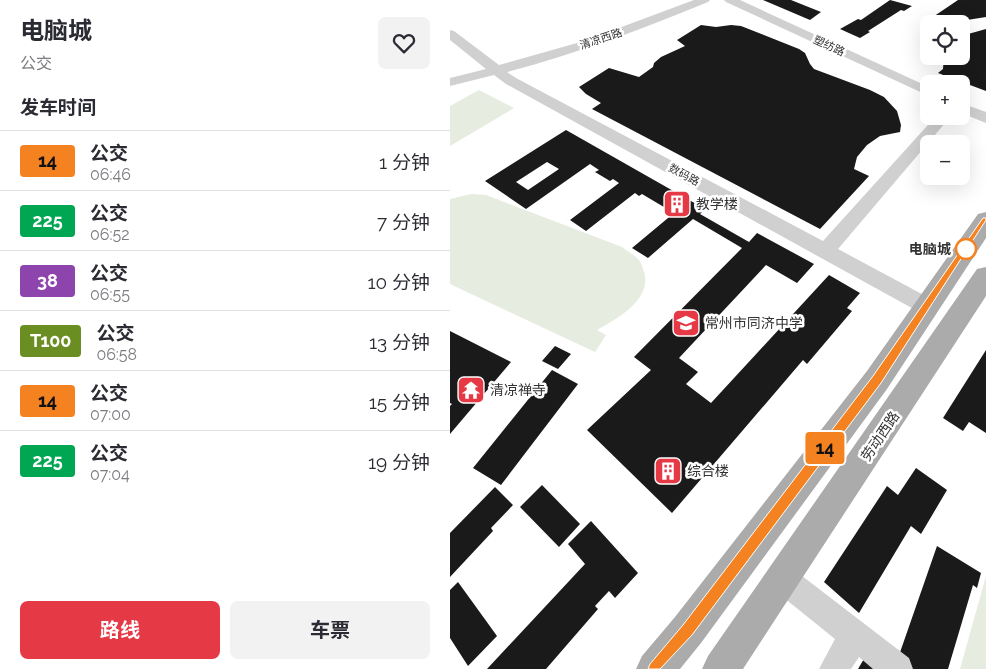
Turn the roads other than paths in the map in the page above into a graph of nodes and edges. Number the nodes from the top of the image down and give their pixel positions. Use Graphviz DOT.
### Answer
graph roads {
  1 [pos="693,0"];
  2 [pos="704,0"];
  3 [pos="730,0"];
  4 [pos="450,34"];
  5 [pos="494,69"];
  6 [pos="450,82"];
  7 [pos="920,88"];
  8 [pos="970,111"];
  9 [pos="986,118"];
  10 [pos="936,125"];
  11 [pos="986,220"];
  12 [pos="825,251"];
  13 [pos="986,276"];
  14 [pos="926,306"];
  15 [pos="783,579"];
  16 [pos="855,635"];
  17 [pos="655,669"];
  18 [pos="721,669"];
  19 [pos="834,669"];
  20 [pos="898,669"];
  1 -- 5 [label="street, 清凉西路"];
  2 -- 5 [label="street, 清凉西路"];
  3 -- 7 [label="street, 塑纺路"];
  4 -- 5 [label="street, 数码路"];
  5 -- 6 [label="street, 清凉西路"];
  5 -- 12 [label="street, 数码路"];
  8 -- 9 [label="street"];
  10 -- 12 [label="street"];
  11 -- 14 [label="main road"];
  12 -- 14 [label="street, 数码路"];
  13 -- 15 [label="main road, 劳动西路"];
  14 -- 17 [label="main road"];
  15 -- 16 [label="street"];
  15 -- 18 [label="main road, 劳动西路"];
  16 -- 19 [label="street"];
  16 -- 20 [label="street"];
}
